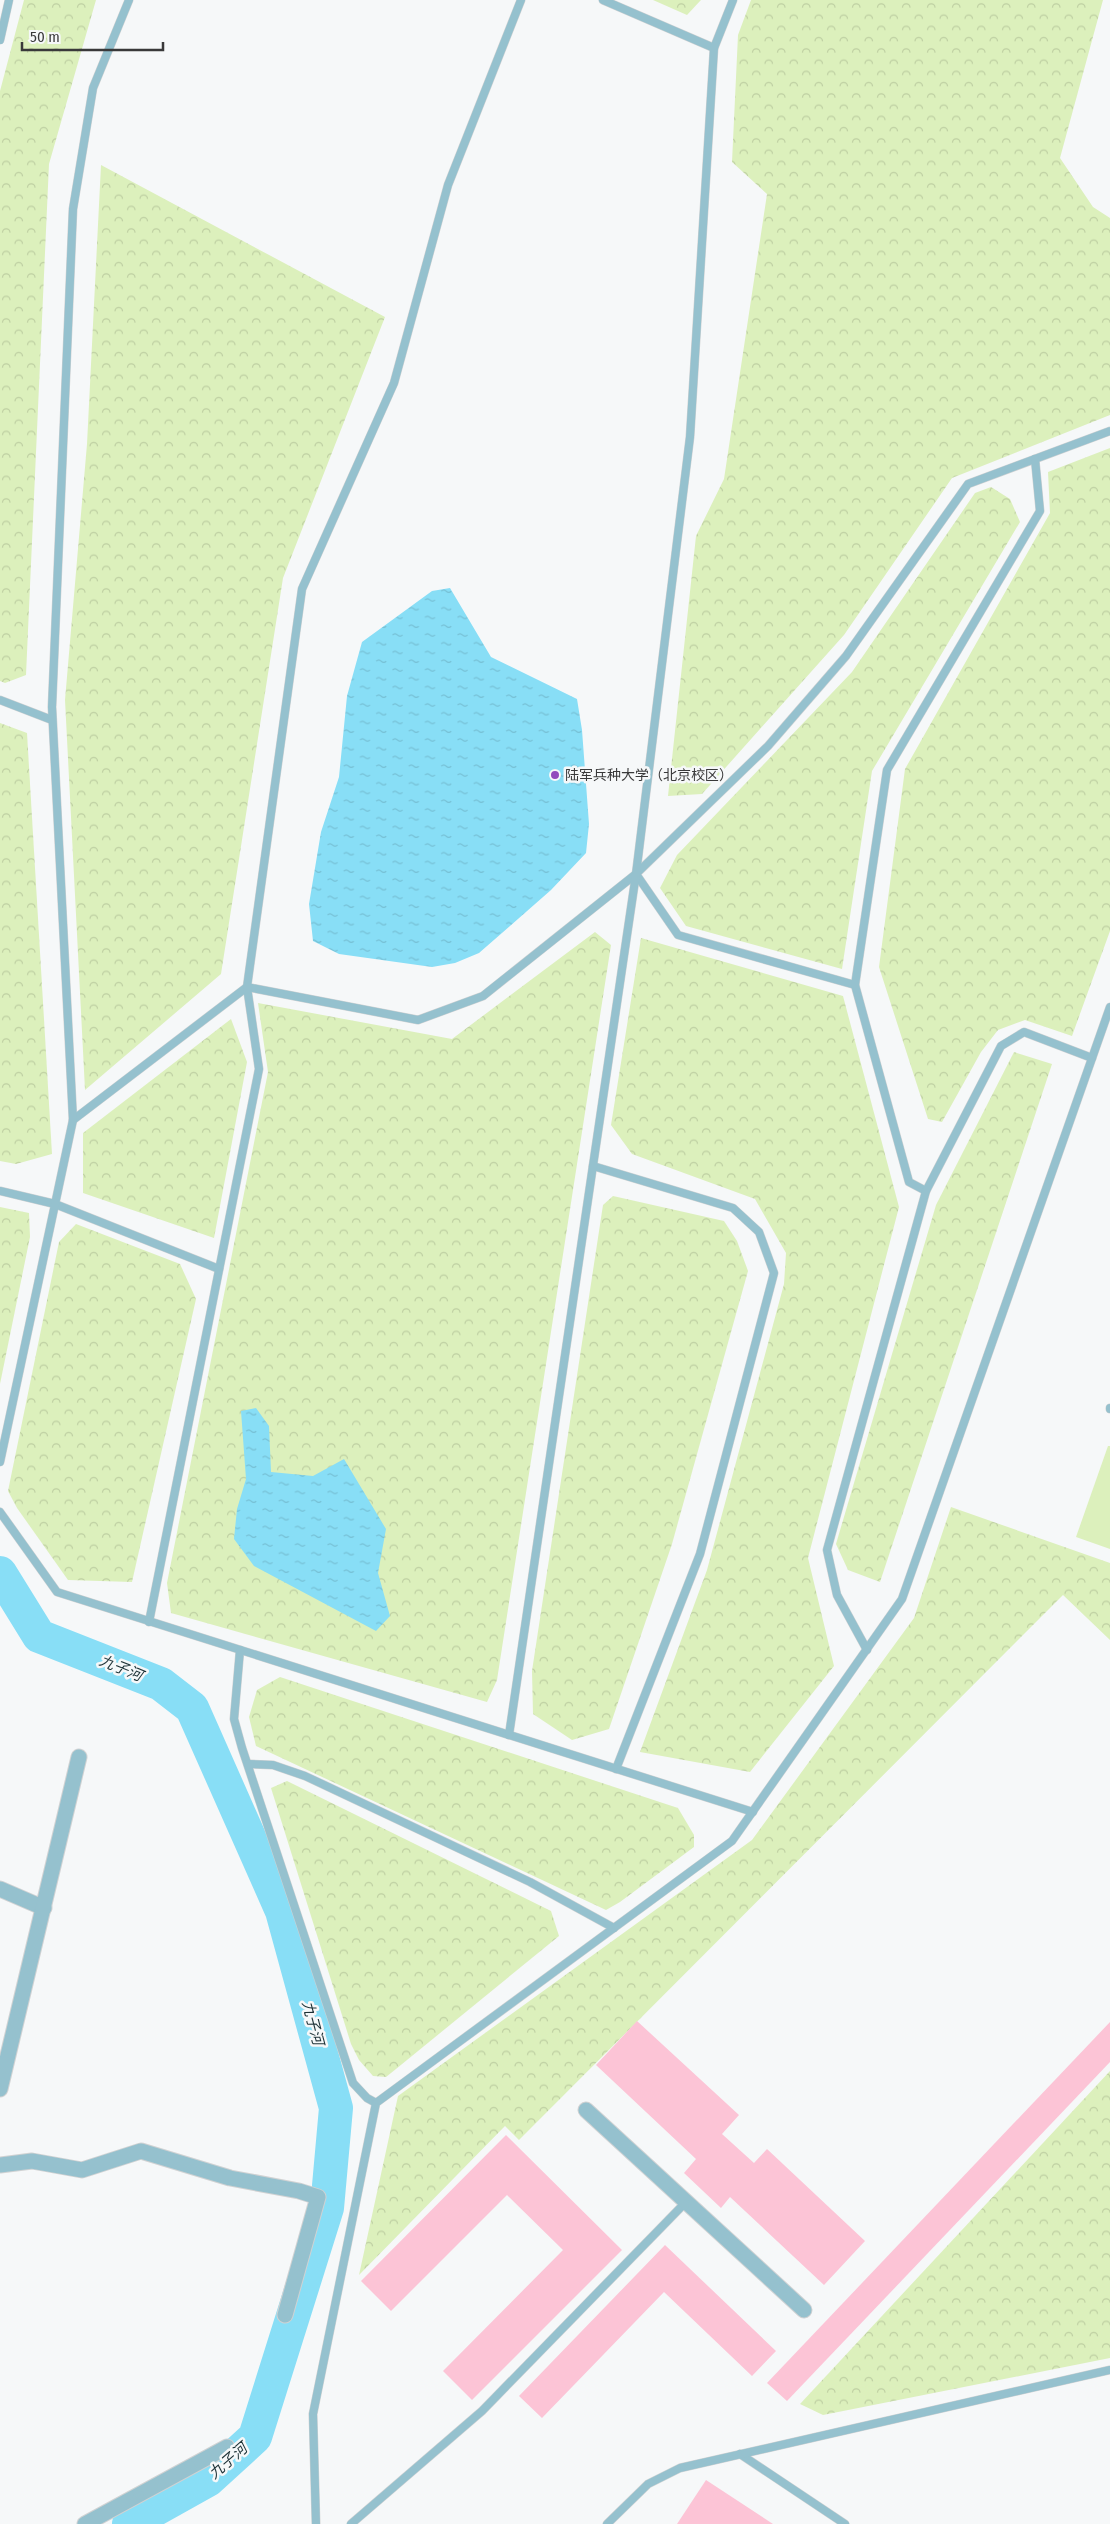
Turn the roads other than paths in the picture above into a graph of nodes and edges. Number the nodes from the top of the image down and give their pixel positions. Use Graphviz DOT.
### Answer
graph roads {
  1 [pos="9,0"];
  2 [pos="129,0"];
  3 [pos="521,0"];
  4 [pos="602,0"];
  5 [pos="733,0"];
  6 [pos="0,40"];
  7 [pos="714,48"];
  8 [pos="1110,431"];
  9 [pos="1035,459"];
  10 [pos="0,700"];
  11 [pos="52,720"];
  12 [pos="636,874"];
  13 [pos="855,985"];
  14 [pos="247,986"];
  15 [pos="1110,1007"];
  16 [pos="1092,1058"];
  17 [pos="74,1120"];
  18 [pos="593,1166"];
  19 [pos="926,1191"];
  20 [pos="0,1192"];
  21 [pos="56,1204"];
  22 [pos="219,1269"];
  23 [pos="0,1462"];
  24 [pos="0,1512"];
  25 [pos="149,1622"];
  26 [pos="240,1650"];
  27 [pos="867,1650"];
  28 [pos="509,1735"];
  29 [pos="79,1757"];
  30 [pos="248,1764"];
  31 [pos="616,1769"];
  32 [pos="753,1812"];
  33 [pos="0,1889"];
  34 [pos="44,1908"];
  35 [pos="614,1928"];
  36 [pos="0,2089"];
  37 [pos="376,2103"];
  38 [pos="586,2110"];
  39 [pos="0,2165"];
  40 [pos="686,2202"];
  41 [pos="804,2310"];
  42 [pos="285,2315"];
  43 [pos="1110,2370"];
  44 [pos="227,2447"];
  45 [pos="740,2454"];
  46 [pos="86,2524"];
  47 [pos="316,2524"];
  48 [pos="351,2524"];
  49 [pos="607,2524"];
  50 [pos="845,2524"];
  1 -- 6 [label="lane"];
  2 -- 11 [label="lane"];
  3 -- 14 [label="lane"];
  4 -- 7 [label="lane"];
  5 -- 7 [label="lane"];
  7 -- 12 [label="lane"];
  8 -- 9 [label="lane"];
  9 -- 12 [label="lane"];
  9 -- 13 [label="lane"];
  10 -- 11 [label="lane"];
  11 -- 17 [label="lane"];
  12 -- 13 [label="lane"];
  12 -- 14 [label="lane"];
  12 -- 18 [label="lane"];
  13 -- 19 [label="lane"];
  14 -- 17 [label="lane"];
  14 -- 22 [label="lane"];
  15 -- 16 [label="lane"];
  16 -- 19 [label="lane"];
  16 -- 27 [label="lane"];
  17 -- 21 [label="lane"];
  18 -- 28 [label="lane"];
  18 -- 31 [label="lane"];
  19 -- 27 [label="lane"];
  20 -- 21 [label="lane"];
  21 -- 22 [label="lane"];
  21 -- 23 [label="lane"];
  22 -- 25 [label="lane"];
  24 -- 25 [label="lane"];
  25 -- 26 [label="lane"];
  26 -- 28 [label="lane"];
  26 -- 30 [label="lane"];
  27 -- 32 [label="lane"];
  28 -- 31 [label="lane"];
  29 -- 34 [label="street"];
  30 -- 35 [label="lane"];
  30 -- 37 [label="lane"];
  31 -- 32 [label="lane"];
  32 -- 35 [label="lane"];
  33 -- 34 [label="street"];
  34 -- 36 [label="street"];
  35 -- 37 [label="lane"];
  37 -- 47 [label="lane"];
  38 -- 40 [label="street"];
  39 -- 42 [label="street"];
  40 -- 41 [label="street"];
  40 -- 48 [label="lane"];
  43 -- 45 [label="lane"];
  44 -- 46 [label="street"];
  45 -- 49 [label="lane"];
  45 -- 50 [label="lane"];
}
